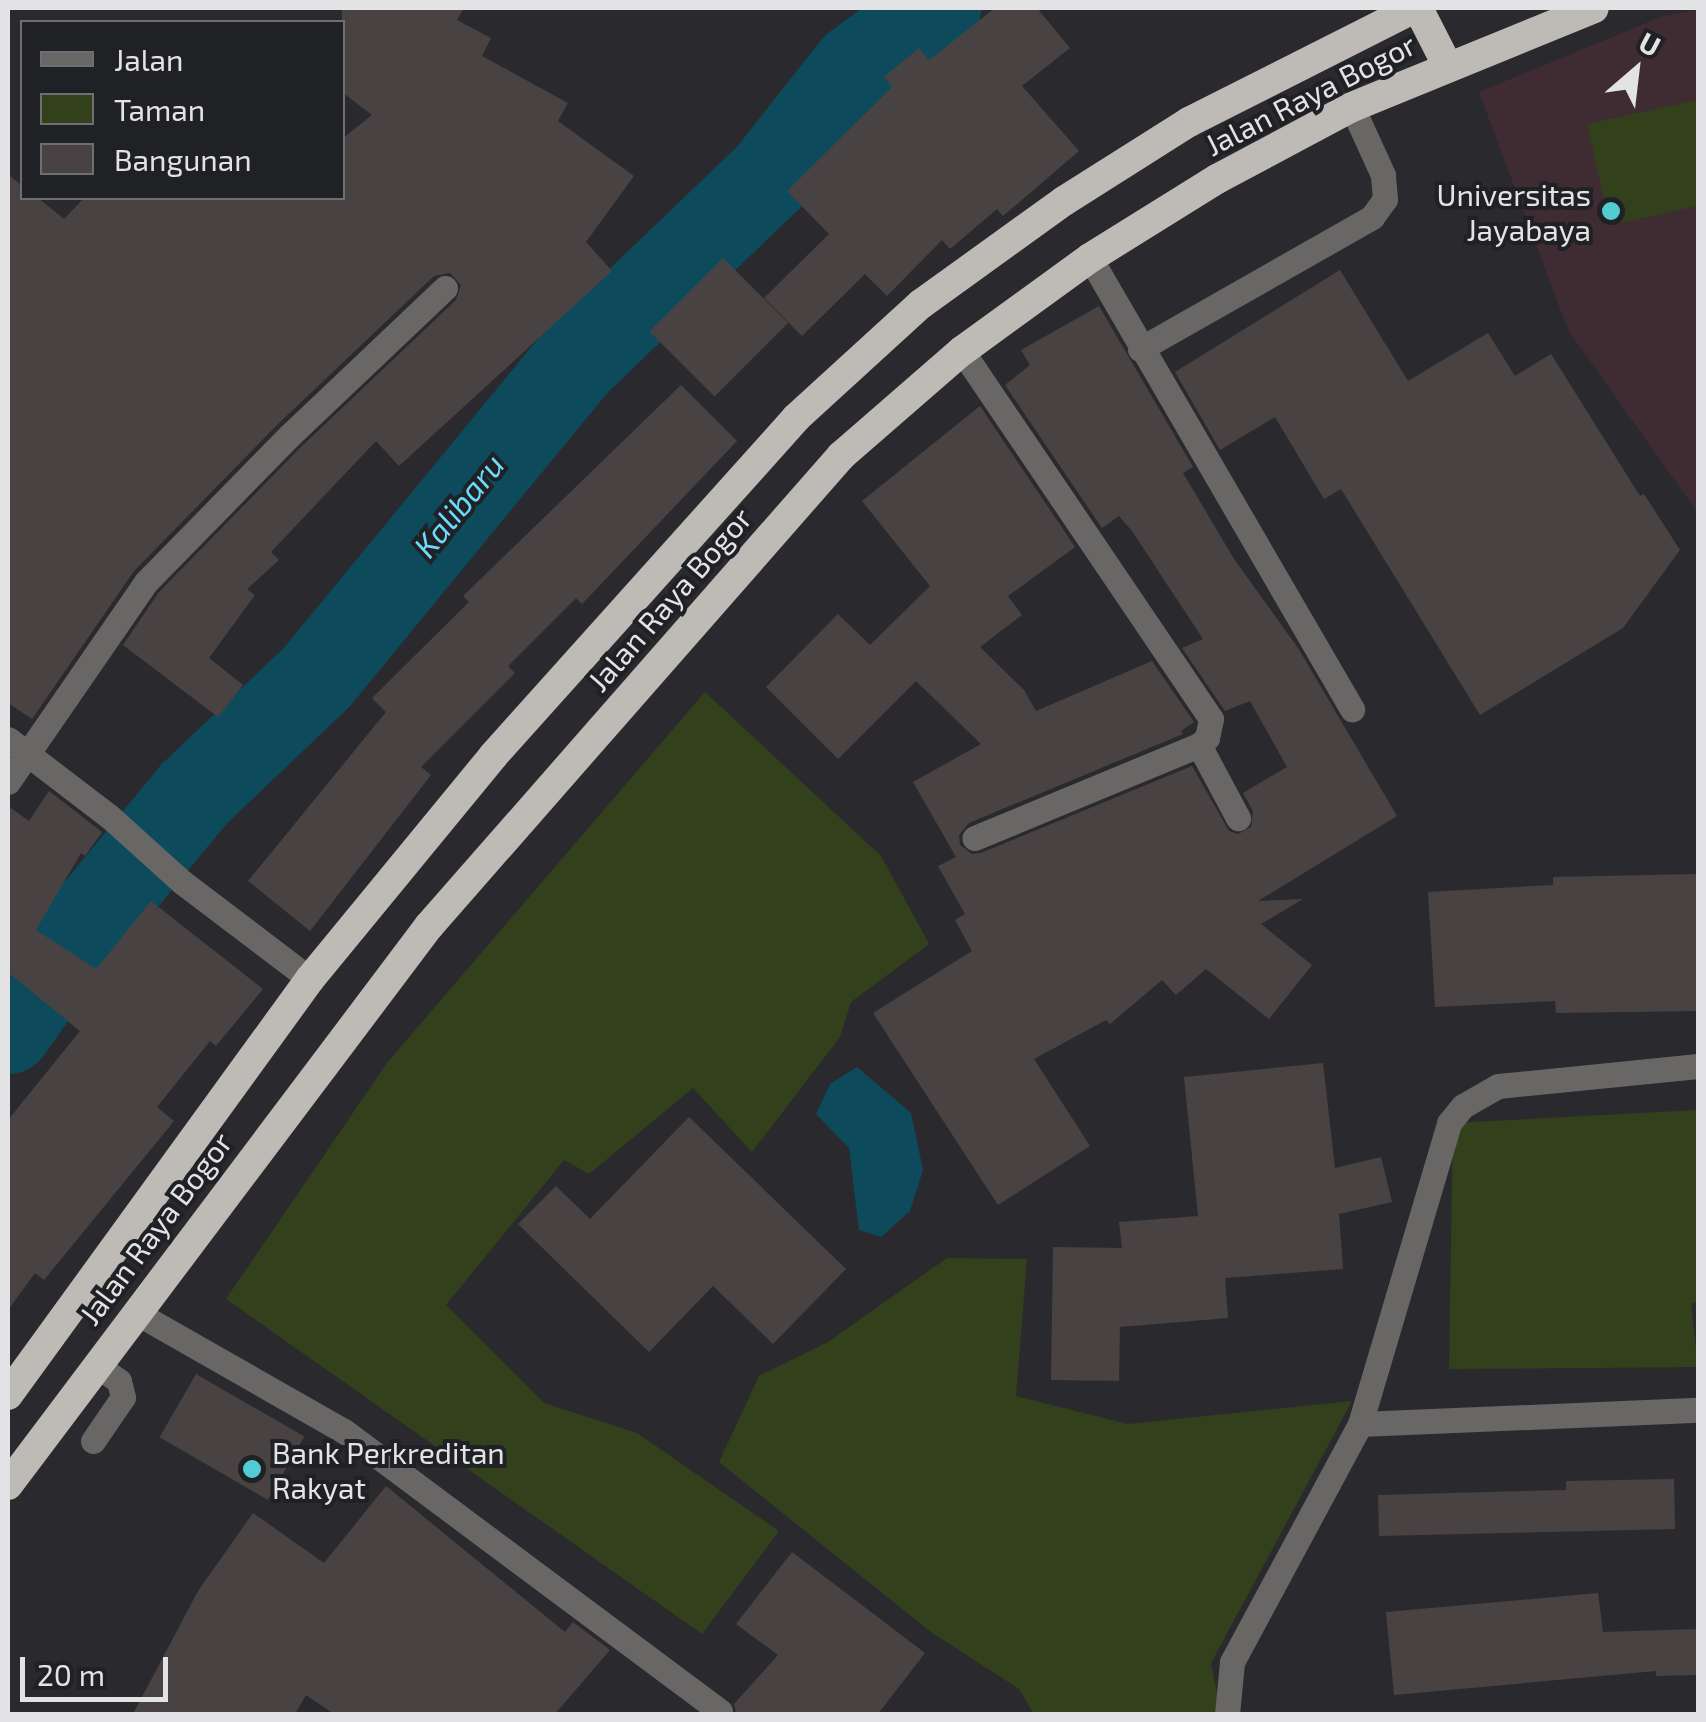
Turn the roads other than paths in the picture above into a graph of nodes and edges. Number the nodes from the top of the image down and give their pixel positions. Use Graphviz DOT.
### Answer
graph roads {
  1 [pos="1417,8"];
  2 [pos="1594,8"];
  3 [pos="1446,65"];
  4 [pos="1352,108"];
  5 [pos="1090,258"];
  6 [pos="446,288"];
  7 [pos="1140,350"];
  8 [pos="962,351"];
  9 [pos="1352,709"];
  10 [pos="1199,745"];
  11 [pos="18,746"];
  12 [pos="8,782"];
  13 [pos="1238,818"];
  14 [pos="975,838"];
  15 [pos="310,979"];
  16 [pos="1698,1066"];
  17 [pos="135,1312"];
  18 [pos="96,1365"];
  19 [pos="8,1395"];
  20 [pos="1698,1410"];
  21 [pos="1360,1424"];
  22 [pos="93,1441"];
  23 [pos="8,1484"];
  24 [pos="720,1710"];
  25 [pos="1227,1714"];
  1 -- 3 [label="highway"];
  1 -- 15 [label="highway, Jalan Raya Bogor"];
  2 -- 3 [label="highway, Jalan Raya Bogor"];
  3 -- 4 [label="highway, Jalan Raya Bogor"];
  4 -- 5 [label="highway, Jalan Raya Bogor"];
  4 -- 7 [label="street"];
  5 -- 7 [label="street"];
  5 -- 8 [label="highway, Jalan Raya Bogor"];
  6 -- 11 [label="street"];
  7 -- 9 [label="street"];
  8 -- 10 [label="street"];
  8 -- 17 [label="highway, Jalan Raya Bogor"];
  10 -- 13 [label="street"];
  10 -- 14 [label="street"];
  11 -- 12 [label="street"];
  11 -- 15 [label="street"];
  15 -- 19 [label="highway, Jalan Raya Bogor"];
  16 -- 21 [label="street"];
  17 -- 18 [label="highway, Jalan Raya Bogor"];
  17 -- 24 [label="street"];
  18 -- 22 [label="street"];
  18 -- 23 [label="highway, Jalan Raya Bogor"];
  20 -- 21 [label="street"];
  21 -- 25 [label="street"];
}
